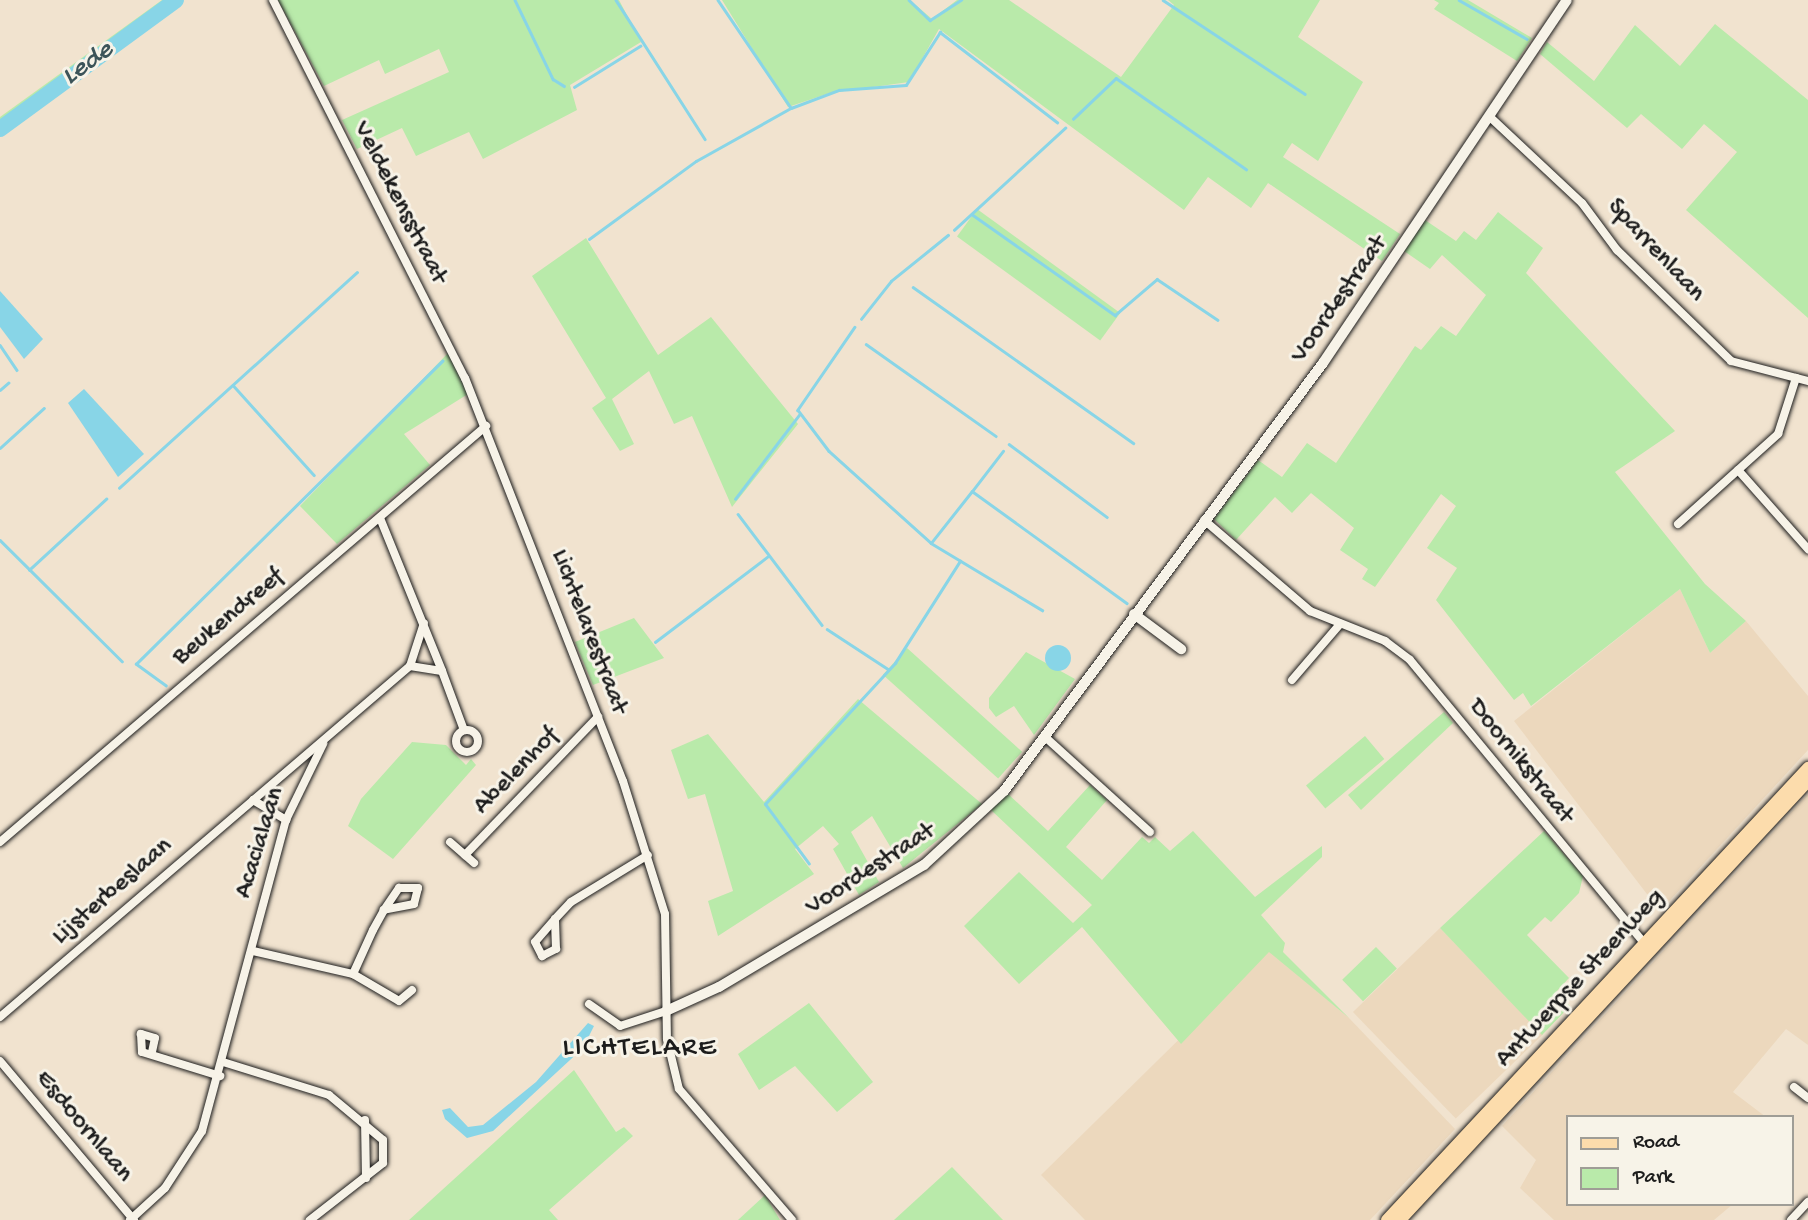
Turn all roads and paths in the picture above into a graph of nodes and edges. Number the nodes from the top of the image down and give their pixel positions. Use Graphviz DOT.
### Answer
graph roads {
  1 [pos="273,0"];
  2 [pos="1567,0"];
  3 [pos="1490,117"];
  4 [pos="1796,378"];
  5 [pos="1808,381"];
  6 [pos="486,426"];
  7 [pos="1738,470"];
  8 [pos="380,518"];
  9 [pos="1204,520"];
  10 [pos="1678,524"];
  11 [pos="1808,548"];
  12 [pos="1134,614"];
  13 [pos="424,623"];
  14 [pos="1340,624"];
  15 [pos="1181,649"];
  16 [pos="410,666"];
  17 [pos="442,671"];
  18 [pos="1292,680"];
  19 [pos="598,717"];
  20 [pos="464,730"];
  21 [pos="1044,736"];
  22 [pos="326,739"];
  23 [pos="1808,768"];
  24 [pos="1808,781"];
  25 [pos="253,800"];
  26 [pos="286,820"];
  27 [pos="1150,832"];
  28 [pos="0,842"];
  29 [pos="450,842"];
  30 [pos="465,855"];
  31 [pos="648,855"];
  32 [pos="474,863"];
  33 [pos="384,910"];
  34 [pos="555,919"];
  35 [pos="1648,947"];
  36 [pos="253,951"];
  37 [pos="353,974"];
  38 [pos="412,990"];
  39 [pos="589,1004"];
  40 [pos="666,1012"];
  41 [pos="0,1017"];
  42 [pos="152,1052"];
  43 [pos="0,1060"];
  44 [pos="223,1062"];
  45 [pos="220,1076"];
  46 [pos="1794,1087"];
  47 [pos="1808,1098"];
  48 [pos="365,1120"];
  49 [pos="366,1178"];
  50 [pos="1808,1202"];
  51 [pos="132,1219"];
  52 [pos="310,1220"];
  53 [pos="792,1220"];
  54 [pos="1387,1220"];
  55 [pos="1400,1220"];
  56 [pos="1791,1220"];
  1 -- 6 [label="street, Veldekensstraat"];
  2 -- 3 [label="street, Voordestraat"];
  3 -- 4 [label="street, Sparrenlaan"];
  3 -- 9 [label="street, Voordestraat"];
  4 -- 5 [label="street, Sparrenlaan"];
  4 -- 7 [label="street"];
  6 -- 8 [label="street, Beukendreef"];
  6 -- 19 [label="street, Lichtelarestraat"];
  7 -- 10 [label="street"];
  7 -- 11 [label="street"];
  8 -- 13 [label="street"];
  8 -- 28 [label="street, Beukendreef"];
  9 -- 12 [label="street, Voordestraat"];
  9 -- 14 [label="street, Doornikstraat"];
  12 -- 15 [label="street"];
  12 -- 21 [label="street, Voordestraat"];
  13 -- 16 [label="street"];
  13 -- 17 [label="street"];
  14 -- 18 [label="street"];
  14 -- 35 [label="street, Doornikstraat"];
  16 -- 17 [label="street"];
  16 -- 22 [label="street, Acacialaan"];
  17 -- 20 [label="street"];
  19 -- 30 [label="street, Abelenhof"];
  19 -- 31 [label="street, Lichtelarestraat"];
  21 -- 27 [label="street"];
  21 -- 40 [label="street, Voordestraat"];
  22 -- 25 [label="street, Lijsterbeslaan"];
  22 -- 26 [label="street, Acacialaan"];
  23 -- 35 [label="main road, Antwerpse Steenweg"];
  24 -- 35 [label="main road, Antwerpse Steenweg"];
  25 -- 26 [label="street"];
  25 -- 41 [label="street, Lijsterbeslaan"];
  26 -- 36 [label="street, Acacialaan"];
  29 -- 30 [label="street"];
  30 -- 32 [label="street"];
  31 -- 34 [label="street"];
  31 -- 40 [label="street, Lichtelarestraat"];
  33 -- 37 [label="street"];
  35 -- 54 [label="main road, Antwerpse Steenweg"];
  35 -- 55 [label="main road, Antwerpse Steenweg"];
  36 -- 37 [label="street"];
  36 -- 44 [label="street, Acacialaan"];
  37 -- 38 [label="street"];
  39 -- 40 [label="street"];
  40 -- 53 [label="street, Lichtelarestraat"];
  42 -- 45 [label="street"];
  43 -- 51 [label="street, Esdoornlaan"];
  44 -- 45 [label="street, Acacialaan"];
  44 -- 48 [label="street"];
  45 -- 51 [label="street, Acacialaan"];
  46 -- 47 [label="street"];
  48 -- 49 [label="street"];
  48 -- 49 [label="street"];
  49 -- 52 [label="street"];
  50 -- 56 [label="street"];
}
